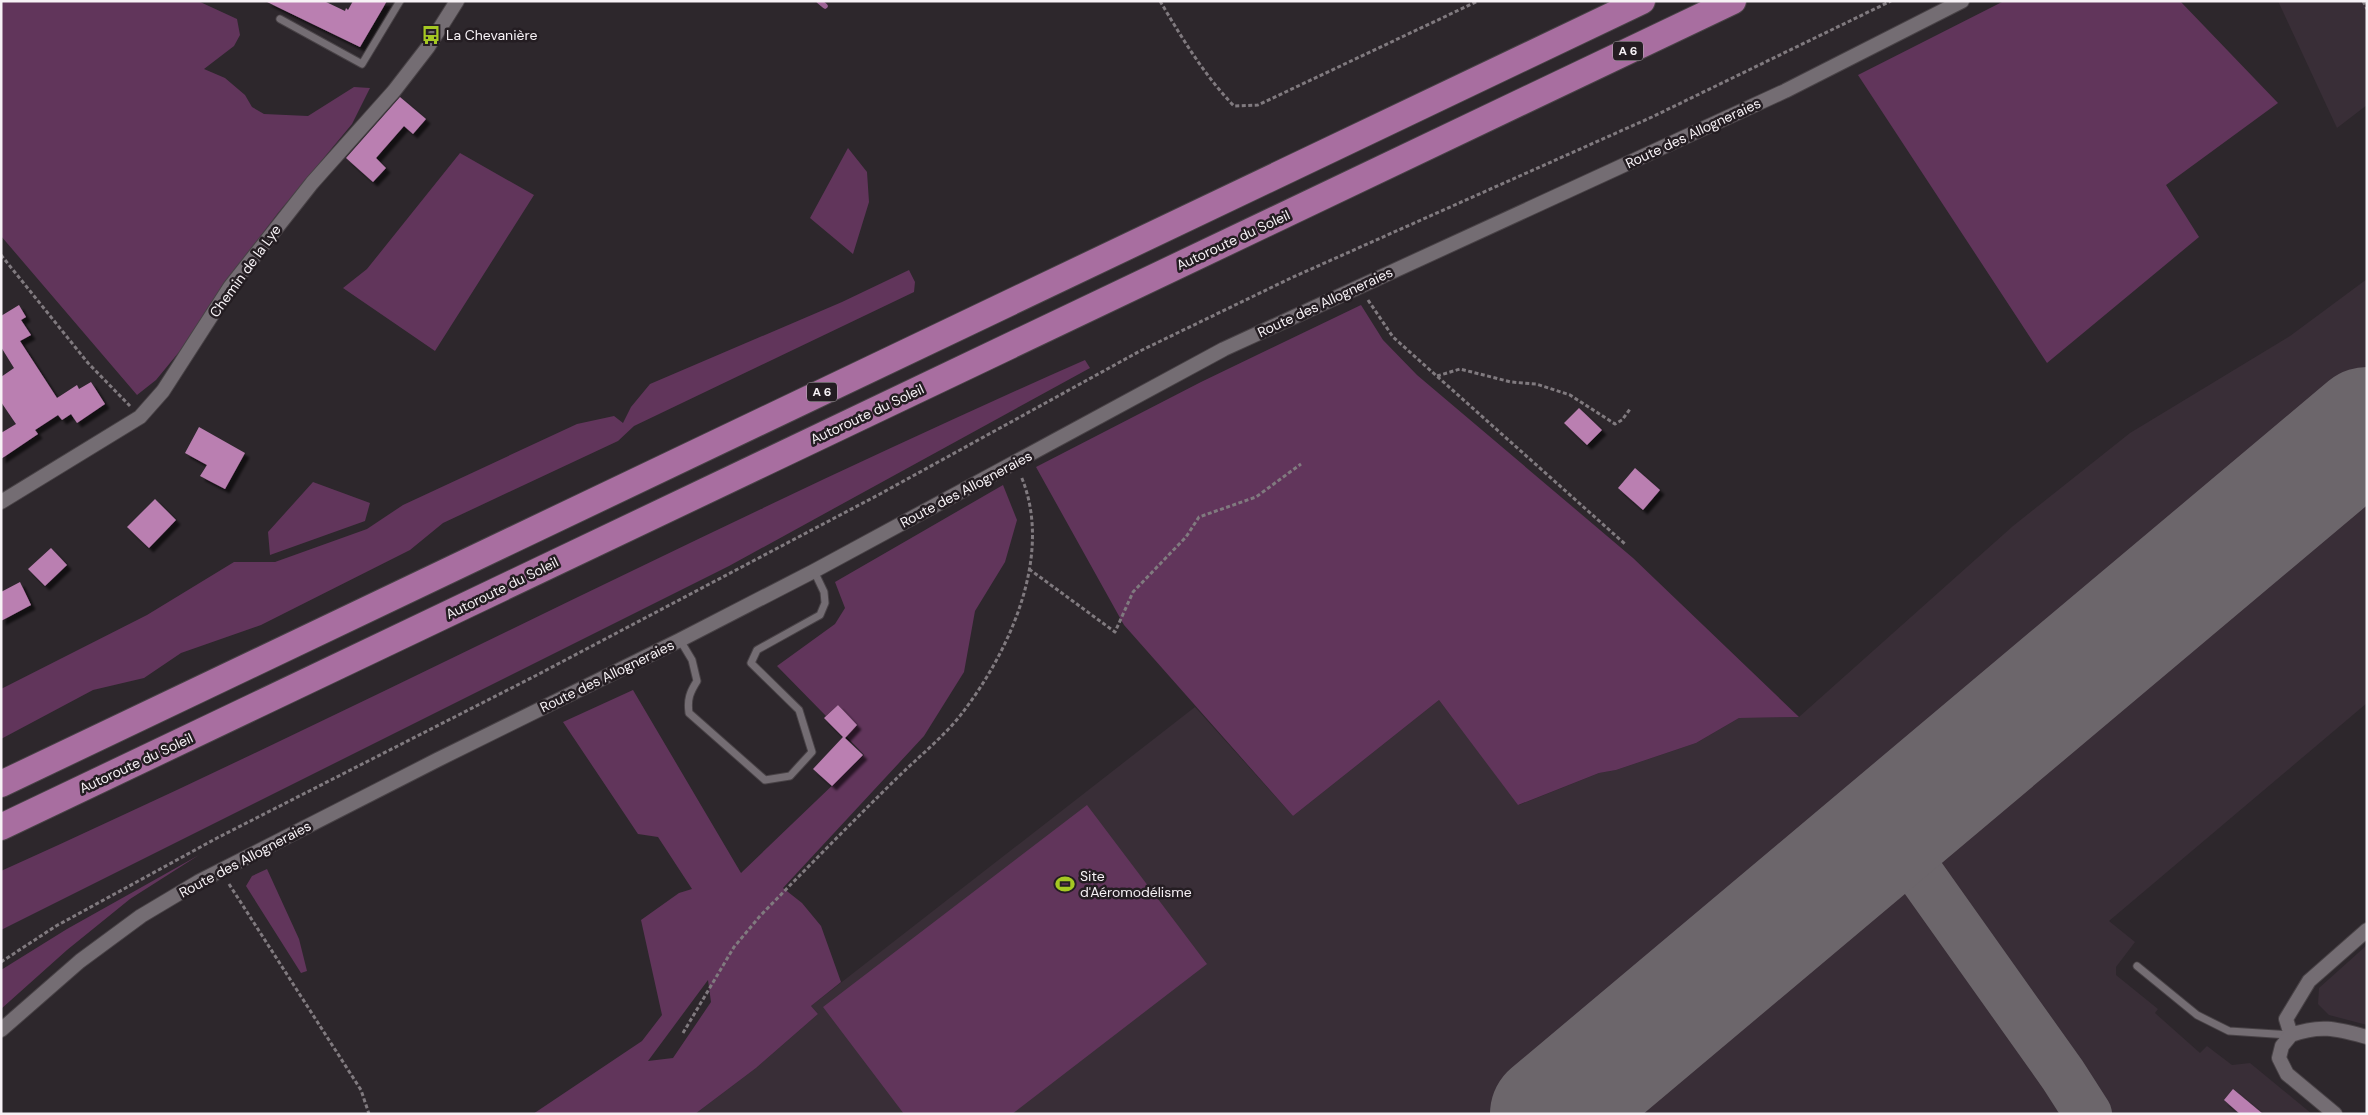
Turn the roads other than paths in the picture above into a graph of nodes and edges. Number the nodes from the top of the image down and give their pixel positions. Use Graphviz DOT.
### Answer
graph roads {
  1 [pos="400,1"];
  2 [pos="457,1"];
  3 [pos="1642,1"];
  4 [pos="1733,1"];
  5 [pos="1962,1"];
  6 [pos="280,19"];
  7 [pos="1,502"];
  8 [pos="814,570"];
  9 [pos="680,640"];
  10 [pos="1,784"];
  11 [pos="1,827"];
  12 [pos="2367,930"];
  13 [pos="2137,966"];
  14 [pos="1,1030"];
  15 [pos="2291,1035"];
  16 [pos="2367,1037"];
  17 [pos="2335,1114"];
  1 -- 6 [label="lane"];
  2 -- 7 [label="street, Chemin de la Lye"];
  3 -- 10 [label="highway, A 6"];
  4 -- 11 [label="highway, Autoroute du Soleil / A 6"];
  5 -- 8 [label="street, Route des Allogneraies"];
  8 -- 9 [label="street, Route des Allogneraies"];
  8 -- 9 [label="lane"];
  9 -- 14 [label="street, Route des Allogneraies"];
  12 -- 15 [label="street"];
  13 -- 15 [label="lane"];
  15 -- 16 [label="street"];
  15 -- 17 [label="street"];
}
